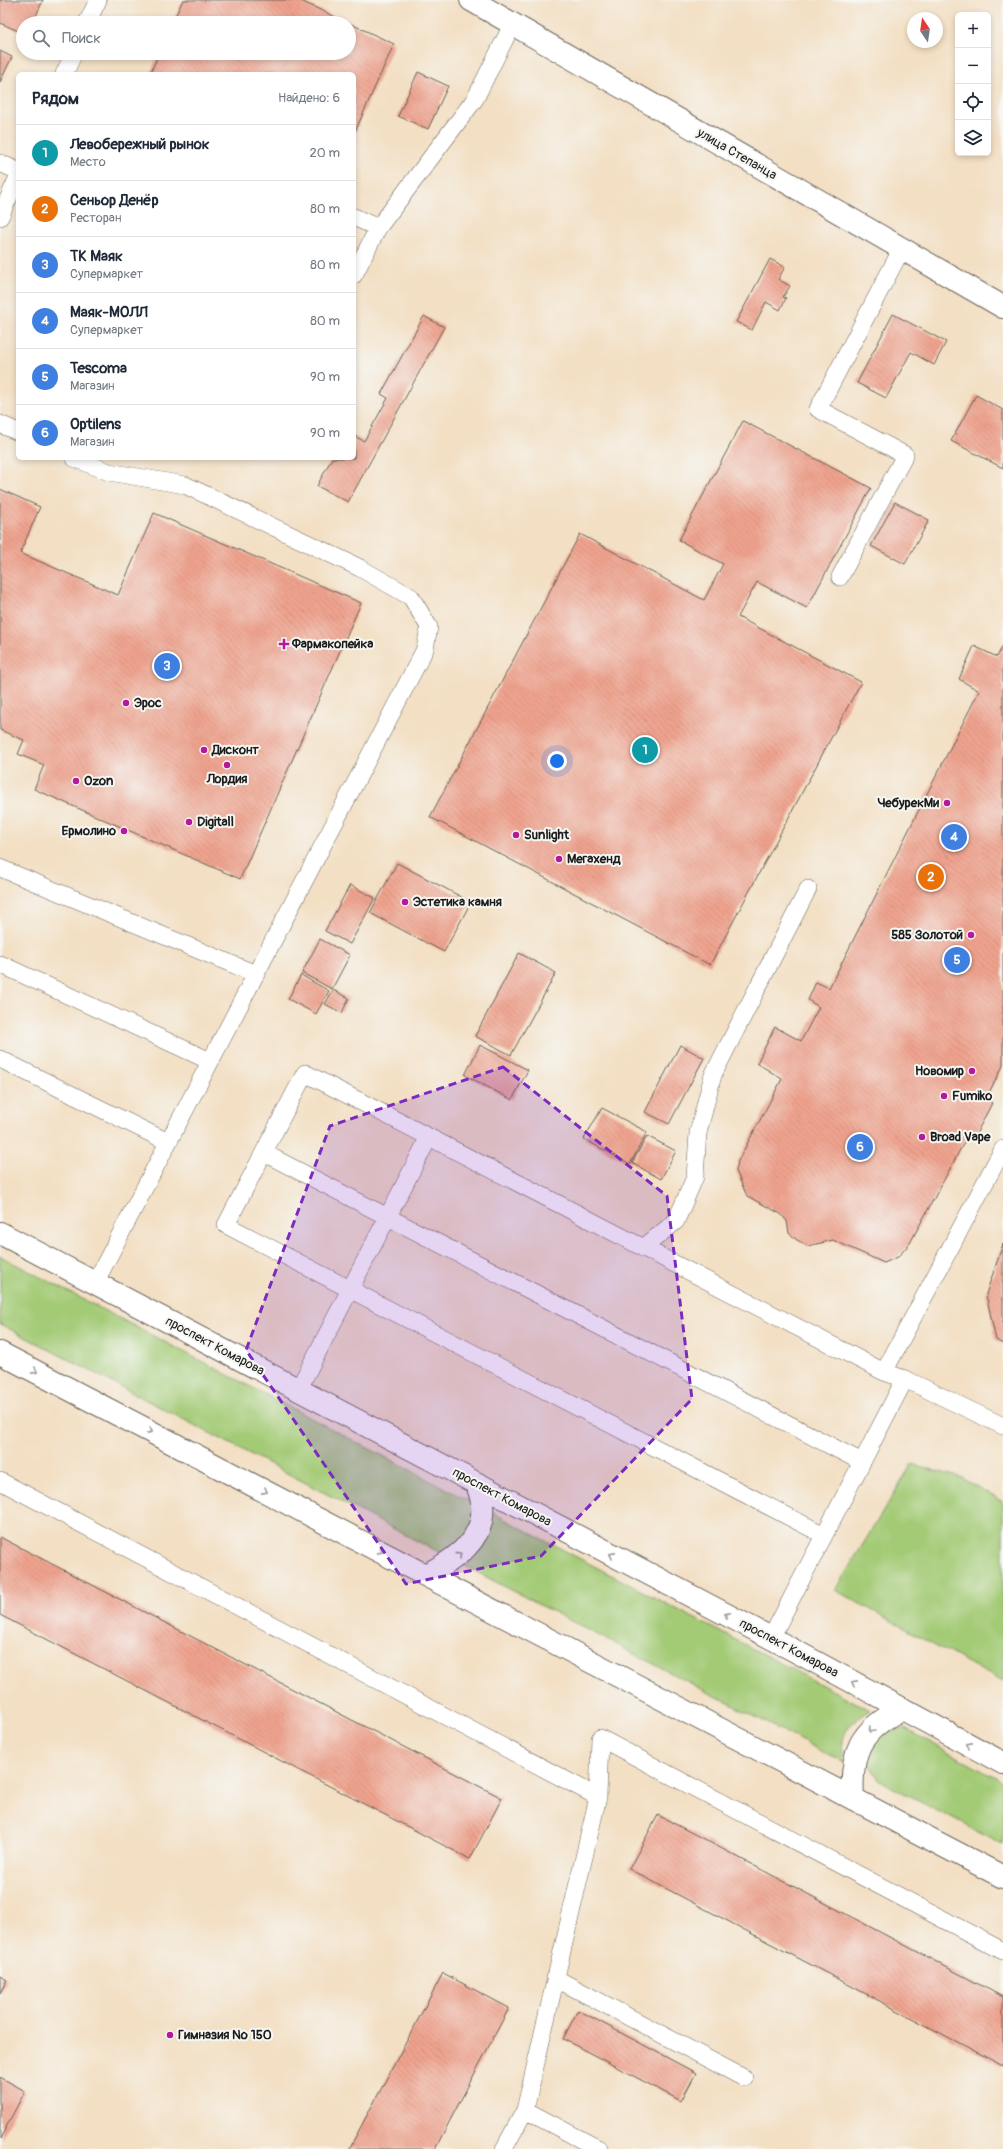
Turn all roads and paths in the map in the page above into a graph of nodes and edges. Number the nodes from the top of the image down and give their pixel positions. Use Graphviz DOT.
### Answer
graph roads {
  1 [pos="98,0"];
  2 [pos="471,0"];
  3 [pos="90,16"];
  4 [pos="513,23"];
  5 [pos="71,60"];
  6 [pos="65,72"];
  7 [pos="0,163"];
  8 [pos="16,170"];
  9 [pos="16,181"];
  10 [pos="0,217"];
  11 [pos="356,218"];
  12 [pos="378,228"];
  13 [pos="901,250"];
  14 [pos="356,271"];
  15 [pos="1003,307"];
  16 [pos="0,424"];
  17 [pos="16,431"];
  18 [pos="79,460"];
  19 [pos="840,577"];
  20 [pos="0,868"];
  21 [pos="808,889"];
  22 [pos="0,964"];
  23 [pos="256,974"];
  24 [pos="0,1060"];
  25 [pos="210,1061"];
  26 [pos="429,1137"];
  27 [pos="168,1142"];
  28 [pos="1003,1149"];
  29 [pos="264,1152"];
  30 [pos="388,1217"];
  31 [pos="0,1233"];
  32 [pos="643,1248"];
  33 [pos="95,1283"];
  34 [pos="350,1290"];
  35 [pos="0,1353"];
  36 [pos="884,1372"];
  37 [pos="905,1379"];
  38 [pos="298,1390"];
  39 [pos="1003,1426"];
  40 [pos="862,1462"];
  41 [pos="0,1481"];
  42 [pos="477,1484"];
  43 [pos="824,1535"];
  44 [pos="425,1575"];
  45 [pos="771,1638"];
  46 [pos="902,1709"];
  47 [pos="1003,1763"];
  48 [pos="598,1797"];
  49 [pos="854,1799"];
  50 [pos="1003,1877"];
  51 [pos="1003,1951"];
  52 [pos="555,1978"];
  53 [pos="744,2078"];
  54 [pos="525,2110"];
  55 [pos="504,2149"];
  56 [pos="599,2149"];
  1 -- 3 [label="lane"];
  2 -- 4 [label="main road, улица Степанца"];
  4 -- 12 [label="lane"];
  4 -- 13 [label="main road, улица Степанца"];
  5 -- 6 [label="lane"];
  7 -- 8 [label="lane"];
  9 -- 10 [label="lane"];
  11 -- 12 [label="lane"];
  12 -- 14 [label="lane"];
  13 -- 15 [label="main road, улица Степанца"];
  13 -- 19 [label="lane"];
  16 -- 17 [label="lane"];
  18 -- 23 [label="lane"];
  20 -- 23 [label="lane"];
  21 -- 32 [label="lane"];
  22 -- 25 [label="lane"];
  23 -- 25 [label="lane"];
  24 -- 27 [label="lane"];
  25 -- 27 [label="lane"];
  26 -- 29 [label="lane"];
  26 -- 30 [label="lane"];
  26 -- 32 [label="lane"];
  27 -- 33 [label="lane"];
  28 -- 36 [label="lane"];
  29 -- 30 [label="lane"];
  29 -- 34 [label="lane"];
  30 -- 34 [label="lane"];
  30 -- 40 [label="lane"];
  31 -- 33 [label="main road, проспект Комарова"];
  32 -- 36 [label="lane"];
  33 -- 38 [label="main road, проспект Комарова"];
  34 -- 38 [label="lane"];
  34 -- 43 [label="lane"];
  35 -- 44 [label="main road, one-way"];
  36 -- 37 [label="lane"];
  37 -- 39 [label="lane"];
  37 -- 40 [label="lane"];
  38 -- 42 [label="main road, проспект Комарова"];
  40 -- 43 [label="lane"];
  41 -- 48 [label="lane"];
  44 -- 42 [label="main road, one-way"];
  45 -- 42 [label="main road, проспект Комарова, one-way"];
  43 -- 45 [label="lane"];
  44 -- 49 [label="main road"];
  46 -- 45 [label="main road, проспект Комарова, one-way"];
  47 -- 46 [label="main road, проспект Комарова, one-way"];
  46 -- 49 [label="main road, one-way"];
  48 -- 51 [label="lane"];
  48 -- 52 [label="lane"];
  49 -- 50 [label="main road"];
  52 -- 53 [label="lane"];
  52 -- 54 [label="lane"];
  54 -- 55 [label="lane"];
  54 -- 56 [label="lane"];
}
